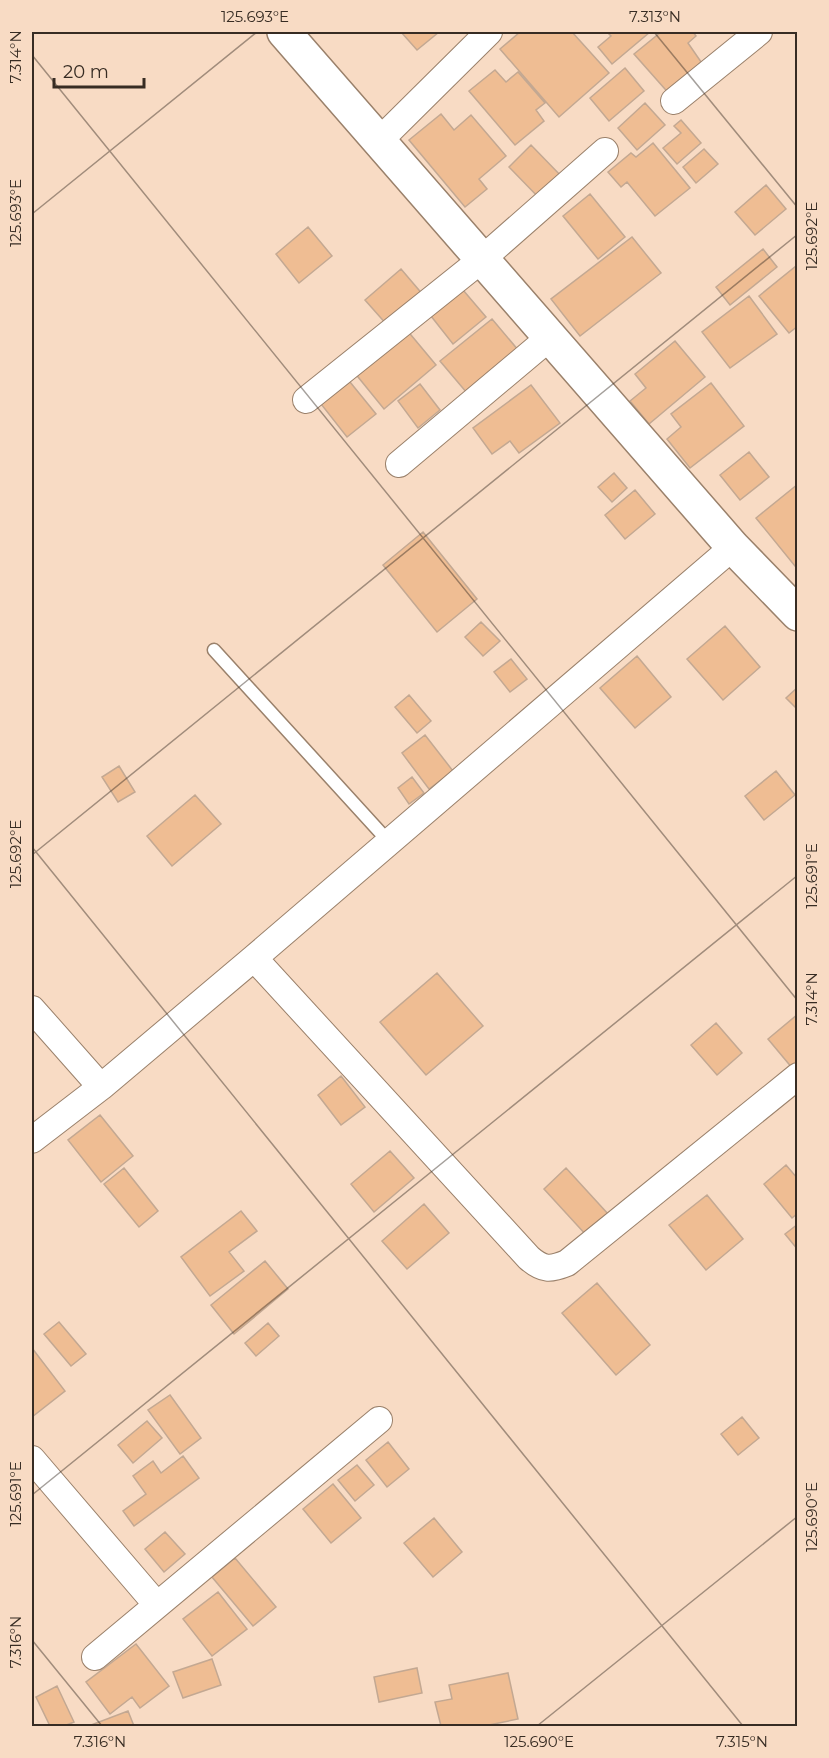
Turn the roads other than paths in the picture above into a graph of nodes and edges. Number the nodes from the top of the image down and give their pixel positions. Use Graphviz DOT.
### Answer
graph roads {
  1 [pos="284,32"];
  2 [pos="489,32"];
  3 [pos="759,32"];
  4 [pos="675,101"];
  5 [pos="379,141"];
  6 [pos="605,151"];
  7 [pos="482,260"];
  8 [pos="549,338"];
  9 [pos="306,400"];
  10 [pos="399,464"];
  11 [pos="733,547"];
  12 [pos="798,614"];
  13 [pos="214,650"];
  14 [pos="389,842"];
  15 [pos="254,958"];
  16 [pos="32,1009"];
  17 [pos="798,1076"];
  18 [pos="101,1087"];
  19 [pos="32,1140"];
  20 [pos="379,1420"];
  21 [pos="32,1459"];
  22 [pos="157,1605"];
  23 [pos="95,1657"];
  1 -- 5 [label="street"];
  2 -- 5 [label="street"];
  3 -- 4 [label="street"];
  5 -- 7 [label="street"];
  6 -- 7 [label="street"];
  7 -- 8 [label="street"];
  7 -- 9 [label="street"];
  8 -- 10 [label="street"];
  8 -- 11 [label="street"];
  11 -- 12 [label="street"];
  11 -- 14 [label="street"];
  13 -- 14 [label="lane"];
  14 -- 15 [label="street"];
  15 -- 17 [label="street"];
  15 -- 18 [label="street"];
  16 -- 18 [label="street"];
  18 -- 19 [label="street"];
  20 -- 22 [label="street"];
  21 -- 22 [label="street"];
  22 -- 23 [label="street"];
}
